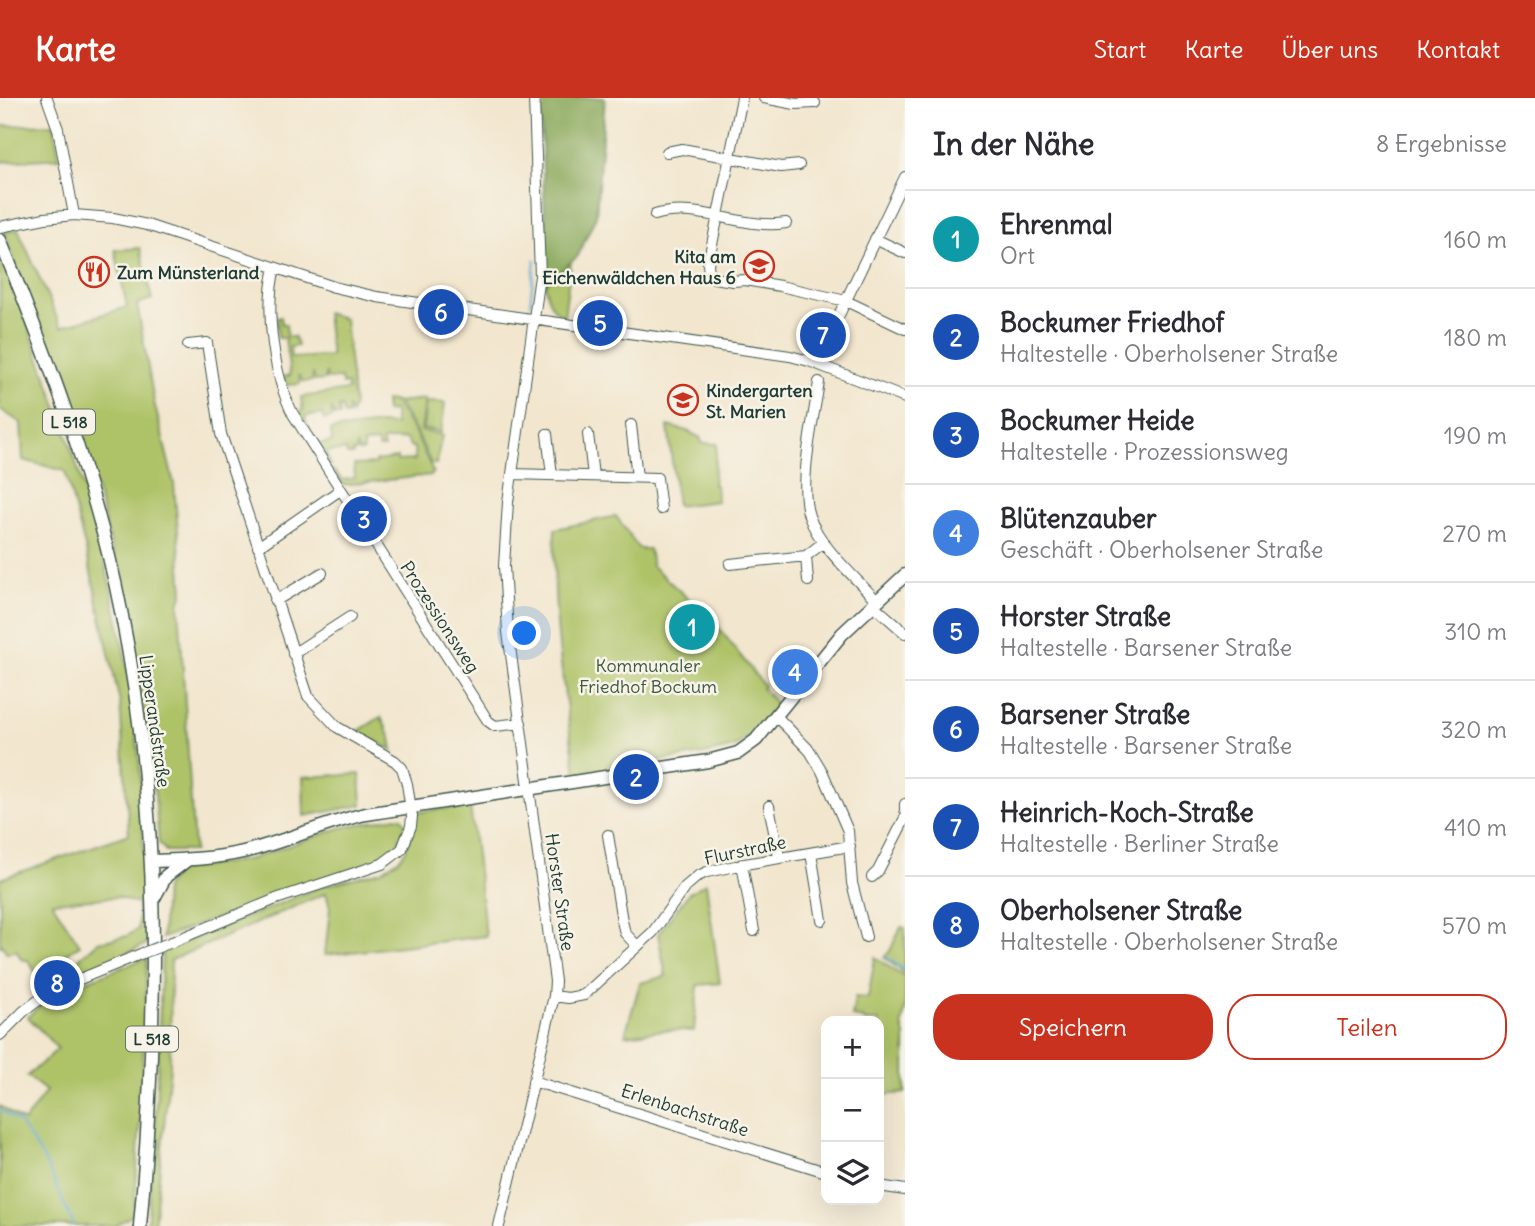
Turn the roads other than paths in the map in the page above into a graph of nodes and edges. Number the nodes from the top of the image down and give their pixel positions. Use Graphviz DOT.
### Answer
graph roads {
  1 [pos="47,98"];
  2 [pos="534,98"];
  3 [pos="742,98"];
  4 [pos="764,98"];
  5 [pos="815,103"];
  6 [pos="667,152"];
  7 [pos="730,156"];
  8 [pos="799,165"];
  9 [pos="904,183"];
  10 [pos="74,215"];
  11 [pos="655,215"];
  12 [pos="718,216"];
  13 [pos="786,223"];
  14 [pos="4,226"];
  15 [pos="875,239"];
  16 [pos="0,240"];
  17 [pos="905,253"];
  18 [pos="275,268"];
  19 [pos="845,301"];
  20 [pos="534,320"];
  21 [pos="905,329"];
  22 [pos="188,345"];
  23 [pos="816,363"];
  24 [pos="819,382"];
  25 [pos="905,398"];
  26 [pos="631,425"];
  27 [pos="547,434"];
  28 [pos="588,434"];
  29 [pos="512,474"];
  30 [pos="552,475"];
  31 [pos="593,476"];
  32 [pos="637,477"];
  33 [pos="340,490"];
  34 [pos="661,509"];
  35 [pos="824,542"];
  36 [pos="258,547"];
  37 [pos="806,556"];
  38 [pos="730,565"];
  39 [pos="322,573"];
  40 [pos="905,575"];
  41 [pos="808,581"];
  42 [pos="275,601"];
  43 [pos="874,602"];
  44 [pos="350,617"];
  45 [pos="905,634"];
  46 [pos="293,654"];
  47 [pos="777,717"];
  48 [pos="521,723"];
  49 [pos="530,788"];
  50 [pos="905,804"];
  51 [pos="410,806"];
  52 [pos="769,806"];
  53 [pos="905,810"];
  54 [pos="905,818"];
  55 [pos="608,835"];
  56 [pos="850,846"];
  57 [pos="811,853"];
  58 [pos="779,857"];
  59 [pos="188,860"];
  60 [pos="152,861"];
  61 [pos="743,864"];
  62 [pos="872,877"];
  63 [pos="154,899"];
  64 [pos="822,920"];
  65 [pos="754,931"];
  66 [pos="866,937"];
  67 [pos="637,946"];
  68 [pos="554,996"];
  69 [pos="0,1035"];
  70 [pos="533,1081"];
  71 [pos="821,1170"];
  72 [pos="884,1187"];
  73 [pos="905,1190"];
  74 [pos="140,1226"];
  75 [pos="499,1226"];
  1 -- 10 [label="street"];
  2 -- 20 [label="street, Horster Straße"];
  3 -- 7 [label="street"];
  4 -- 5 [label="street"];
  6 -- 7 [label="street"];
  7 -- 8 [label="street"];
  7 -- 12 [label="street"];
  9 -- 15 [label="street"];
  10 -- 14 [label="street"];
  10 -- 18 [label="street"];
  11 -- 12 [label="street"];
  12 -- 13 [label="street"];
  12 -- 19 [label="street"];
  15 -- 17 [label="street"];
  15 -- 19 [label="street"];
  16 -- 60 [label="main road, Lipperandstraße / L 518"];
  18 -- 20 [label="street"];
  18 -- 33 [label="street, Prozessionsweg"];
  19 -- 21 [label="street"];
  19 -- 23 [label="street"];
  20 -- 23 [label="street"];
  20 -- 29 [label="street, Horster Straße"];
  22 -- 36 [label="street"];
  23 -- 25 [label="street"];
  24 -- 35 [label="street"];
  26 -- 32 [label="street"];
  27 -- 30 [label="street"];
  28 -- 31 [label="street"];
  29 -- 30 [label="street"];
  29 -- 48 [label="street, Horster Straße"];
  30 -- 31 [label="street"];
  31 -- 32 [label="street"];
  32 -- 34 [label="street"];
  33 -- 36 [label="street"];
  33 -- 48 [label="street, Prozessionsweg"];
  35 -- 37 [label="street"];
  35 -- 43 [label="street"];
  36 -- 42 [label="street"];
  37 -- 38 [label="street"];
  37 -- 41 [label="street"];
  39 -- 42 [label="street"];
  40 -- 43 [label="main road"];
  42 -- 46 [label="street"];
  43 -- 45 [label="street"];
  43 -- 47 [label="main road"];
  44 -- 46 [label="street"];
  46 -- 51 [label="street"];
  47 -- 49 [label="main road"];
  47 -- 56 [label="street"];
  48 -- 49 [label="street, Horster Straße"];
  49 -- 51 [label="main road"];
  49 -- 68 [label="street, Horster Straße"];
  50 -- 53 [label="street"];
  51 -- 59 [label="main road"];
  51 -- 69 [label="street, bridge"];
  52 -- 58 [label="street"];
  54 -- 62 [label="street"];
  55 -- 67 [label="street"];
  56 -- 57 [label="street, Flurstraße"];
  56 -- 66 [label="street"];
  57 -- 58 [label="street, Flurstraße"];
  57 -- 64 [label="street"];
  58 -- 61 [label="street, Flurstraße"];
  59 -- 60 [label="main road"];
  59 -- 63 [label="main road"];
  60 -- 63 [label="main road, Lipperandstraße / L 518"];
  61 -- 65 [label="street"];
  61 -- 67 [label="street, Flurstraße"];
  63 -- 74 [label="main road, Lipperandstraße / L 518"];
  67 -- 68 [label="street, Flurstraße"];
  68 -- 70 [label="street, Horster Straße"];
  70 -- 71 [label="street, Erlenbachstraße"];
  70 -- 75 [label="street, Horster Straße"];
  72 -- 73 [label="street"];
}
